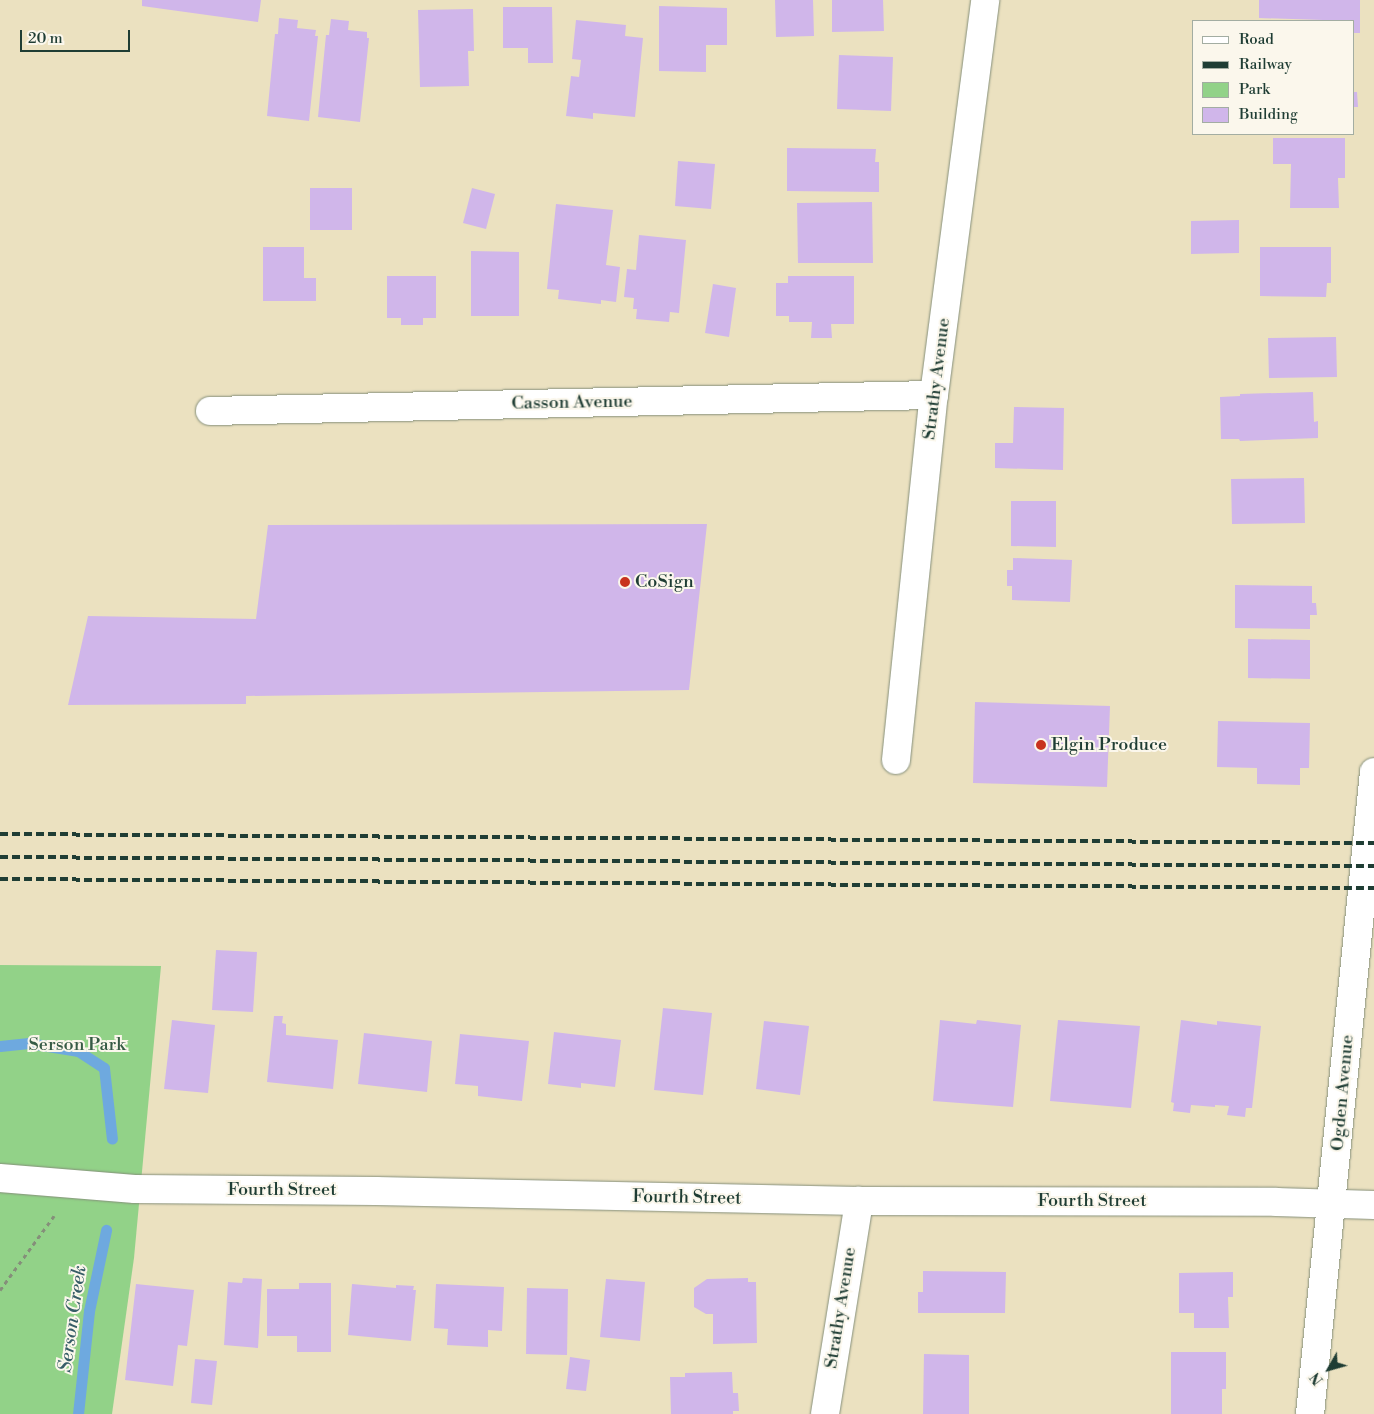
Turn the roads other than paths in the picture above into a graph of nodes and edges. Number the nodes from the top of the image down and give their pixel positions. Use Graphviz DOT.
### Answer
graph roads {
  1 [pos="985,0"];
  2 [pos="934,396"];
  3 [pos="210,411"];
  4 [pos="896,760"];
  5 [pos="1374,772"];
  6 [pos="0,1178"];
  7 [pos="859,1201"];
  8 [pos="1333,1204"];
  9 [pos="1374,1204"];
  10 [pos="825,1414"];
  11 [pos="1310,1414"];
  1 -- 2 [label="street, Strathy Avenue"];
  2 -- 3 [label="street, Casson Avenue"];
  2 -- 4 [label="street, Strathy Avenue"];
  5 -- 8 [label="street, Ogden Avenue"];
  6 -- 7 [label="street, Fourth Street"];
  7 -- 8 [label="street, Fourth Street"];
  7 -- 10 [label="street, Strathy Avenue"];
  8 -- 9 [label="street, Fourth Street"];
  8 -- 11 [label="street, Ogden Avenue"];
}
